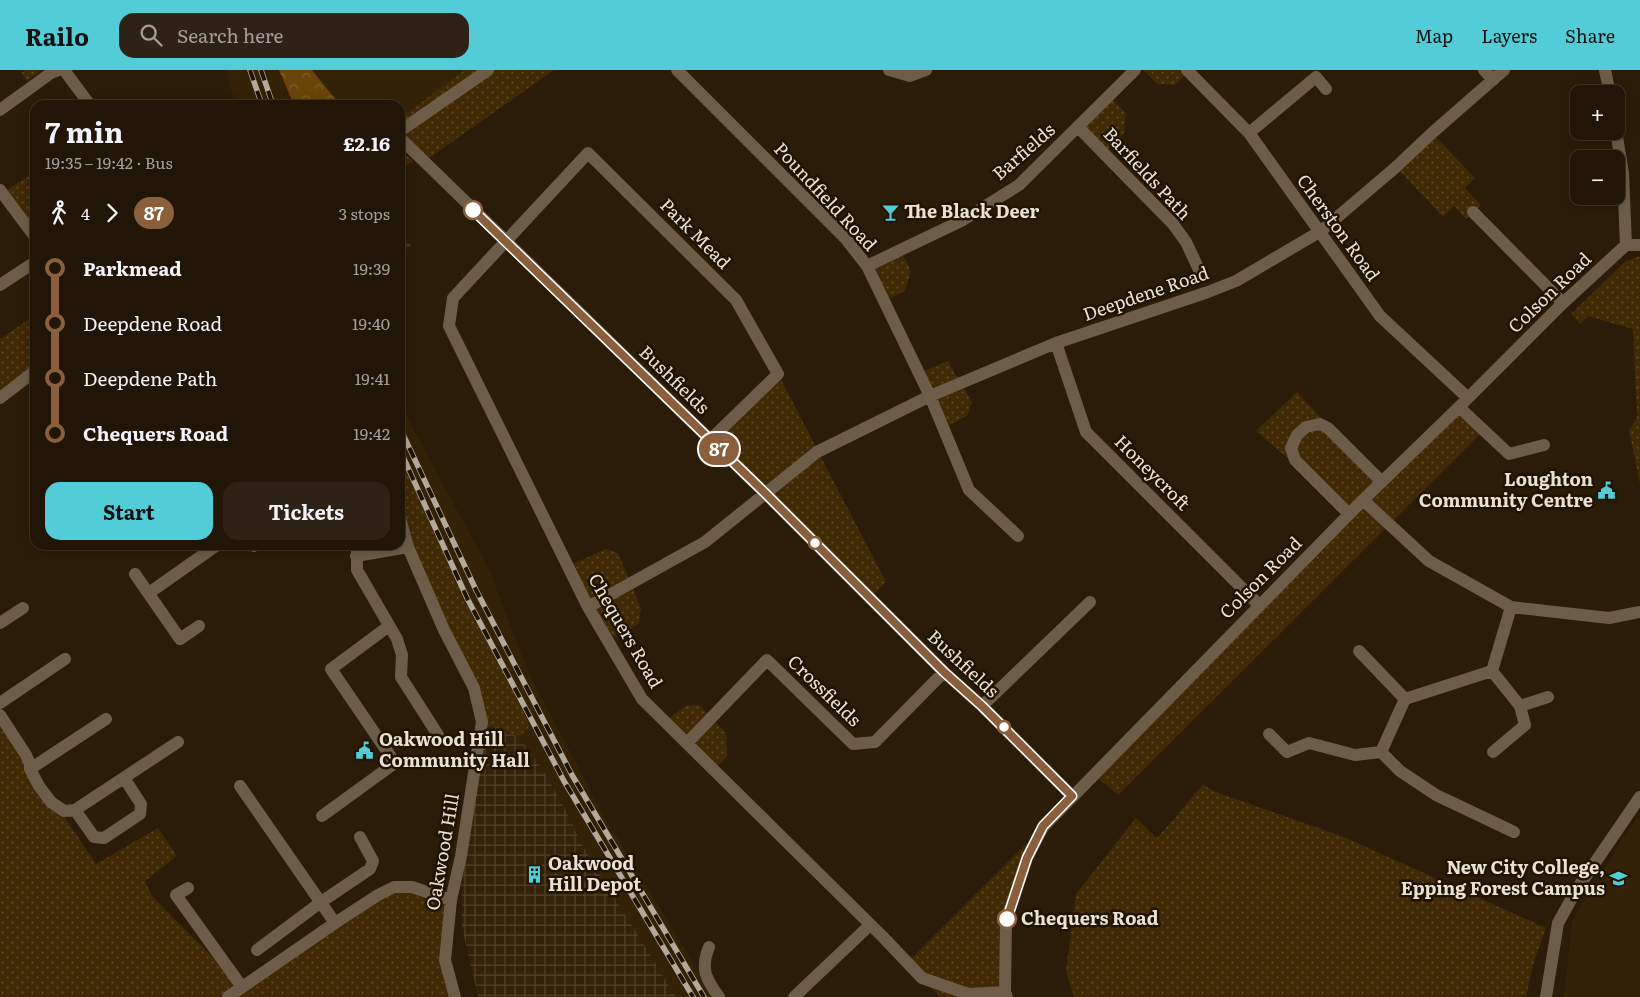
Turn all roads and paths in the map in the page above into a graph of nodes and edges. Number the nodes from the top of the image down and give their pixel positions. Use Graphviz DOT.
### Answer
graph roads {
  1 [pos="59,70"];
  2 [pos="64,70"];
  3 [pos="488,70"];
  4 [pos="677,70"];
  5 [pos="889,70"];
  6 [pos="926,70"];
  7 [pos="1136,70"];
  8 [pos="1187,70"];
  9 [pos="1484,70"];
  10 [pos="1504,70"];
  11 [pos="1605,70"];
  12 [pos="1313,74"];
  13 [pos="1494,80"];
  14 [pos="1608,85"];
  15 [pos="1326,89"];
  16 [pos="86,100"];
  17 [pos="0,110"];
  18 [pos="1078,127"];
  19 [pos="405,128"];
  20 [pos="1249,133"];
  21 [pos="1617,140"];
  22 [pos="405,143"];
  23 [pos="0,190"];
  24 [pos="1473,212"];
  25 [pos="30,230"];
  26 [pos="1321,232"];
  27 [pos="505,242"];
  28 [pos="1640,244"];
  29 [pos="1626,245"];
  30 [pos="30,265"];
  31 [pos="867,266"];
  32 [pos="1200,274"];
  33 [pos="0,285"];
  34 [pos="1563,303"];
  35 [pos="1056,343"];
  36 [pos="30,376"];
  37 [pos="930,396"];
  38 [pos="0,398"];
  39 [pos="1468,398"];
  40 [pos="1459,407"];
  41 [pos="710,440"];
  42 [pos="1544,445"];
  43 [pos="1382,482"];
  44 [pos="765,493"];
  45 [pos="1363,500"];
  46 [pos="1349,514"];
  47 [pos="405,536"];
  48 [pos="1018,536"];
  49 [pos="405,547"];
  50 [pos="408,547"];
  51 [pos="210,550"];
  52 [pos="369,550"];
  53 [pos="356,551"];
  54 [pos="135,574"];
  55 [pos="149,593"];
  56 [pos="1090,602"];
  57 [pos="1259,605"];
  58 [pos="588,607"];
  59 [pos="1512,607"];
  60 [pos="23,608"];
  61 [pos="1640,612"];
  62 [pos="0,623"];
  63 [pos="199,626"];
  64 [pos="389,626"];
  65 [pos="1359,651"];
  66 [pos="66,659"];
  67 [pos="1492,671"];
  68 [pos="944,672"];
  69 [pos="1548,697"];
  70 [pos="1405,699"];
  71 [pos="0,703"];
  72 [pos="982,706"];
  73 [pos="1520,706"];
  74 [pos="0,715"];
  75 [pos="106,719"];
  76 [pos="1269,734"];
  77 [pos="438,735"];
  78 [pos="178,742"];
  79 [pos="687,743"];
  80 [pos="1381,752"];
  81 [pos="1493,752"];
  82 [pos="30,769"];
  83 [pos="124,778"];
  84 [pos="240,786"];
  85 [pos="1072,796"];
  86 [pos="1640,797"];
  87 [pos="75,810"];
  88 [pos="322,816"];
  89 [pos="1514,832"];
  90 [pos="360,837"];
  91 [pos="188,888"];
  92 [pos="451,900"];
  93 [pos="321,902"];
  94 [pos="335,922"];
  95 [pos="870,925"];
  96 [pos="709,947"];
  97 [pos="256,950"];
  98 [pos="242,987"];
  99 [pos="1006,995"];
  100 [pos="228,997"];
  101 [pos="455,997"];
  102 [pos="719,997"];
  103 [pos="794,997"];
  104 [pos="1546,997"];
  1 -- 17 [label="street"];
  2 -- 16 [label="street"];
  3 -- 19 [label="street"];
  4 -- 31 [label="street, Poundfield Road"];
  5 -- 6 [label="street"];
  7 -- 18 [label="street, Barfields"];
  8 -- 20 [label="street, Cherston Road"];
  9 -- 13 [label="street"];
  10 -- 13 [label="street, Deepdene Road"];
  11 -- 14 [label="street"];
  12 -- 15 [label="street"];
  12 -- 20 [label="street"];
  13 -- 26 [label="street, Deepdene Road"];
  18 -- 31 [label="street, Barfields"];
  18 -- 32 [label="street, Barfields Path"];
  20 -- 26 [label="street, Cherston Road"];
  21 -- 29 [label="street"];
  22 -- 27 [label="street, Bushfields"];
  23 -- 25 [label="street"];
  24 -- 34 [label="street"];
  26 -- 35 [label="street, Deepdene Road"];
  26 -- 39 [label="street, Cherston Road"];
  27 -- 41 [label="street, Bushfields"];
  27 -- 41 [label="street, Park Mead"];
  27 -- 58 [label="street, Chequers Road"];
  28 -- 29 [label="street"];
  29 -- 34 [label="street, Colson Road"];
  30 -- 33 [label="street"];
  31 -- 37 [label="street, Poundfield Road"];
  34 -- 39 [label="street, Colson Road"];
  35 -- 37 [label="street, Deepdene Road"];
  35 -- 57 [label="street, Honeycroft"];
  36 -- 38 [label="street"];
  37 -- 44 [label="street, Deepdene Road"];
  37 -- 48 [label="street, Poundfield Road"];
  39 -- 40 [label="street, Colson Road"];
  40 -- 42 [label="street"];
  40 -- 43 [label="street, Colson Road"];
  41 -- 44 [label="street, Bushfields"];
  43 -- 45 [label="street, Colson Road"];
  43 -- 46 [label="street"];
  44 -- 58 [label="street, Deepdene Road"];
  44 -- 68 [label="street, Bushfields"];
  45 -- 46 [label="street, Colson Road"];
  45 -- 59 [label="street"];
  46 -- 57 [label="street, Colson Road"];
  47 -- 50 [label="street, Oakwood Hill"];
  49 -- 50 [label="street"];
  50 -- 92 [label="street, Oakwood Hill"];
  51 -- 55 [label="street"];
  52 -- 53 [label="street"];
  53 -- 64 [label="street"];
  54 -- 55 [label="street"];
  55 -- 63 [label="street"];
  56 -- 72 [label="street"];
  57 -- 85 [label="street, Colson Road"];
  58 -- 79 [label="street, Chequers Road"];
  59 -- 61 [label="street"];
  59 -- 67 [label="street"];
  60 -- 62 [label="street"];
  64 -- 77 [label="street"];
  64 -- 88 [label="street"];
  65 -- 70 [label="street"];
  66 -- 71 [label="street"];
  67 -- 70 [label="street"];
  67 -- 73 [label="street"];
  68 -- 72 [label="street, Bushfields"];
  68 -- 79 [label="street, Crossfields"];
  69 -- 73 [label="street"];
  70 -- 80 [label="street"];
  72 -- 85 [label="street, Bushfields"];
  73 -- 81 [label="street"];
  74 -- 82 [label="street"];
  75 -- 82 [label="street"];
  76 -- 80 [label="street"];
  78 -- 83 [label="street"];
  79 -- 95 [label="street, Chequers Road"];
  80 -- 89 [label="street"];
  82 -- 87 [label="street"];
  83 -- 87 [label="street"];
  83 -- 87 [label="street"];
  84 -- 93 [label="street"];
  85 -- 99 [label="street, Colson Road"];
  86 -- 104 [label="street"];
  90 -- 93 [label="street"];
  91 -- 98 [label="street"];
  92 -- 94 [label="street"];
  92 -- 101 [label="street, Oakwood Hill"];
  93 -- 94 [label="street"];
  93 -- 97 [label="street"];
  94 -- 98 [label="street"];
  95 -- 99 [label="street, Chequers Road"];
  95 -- 103 [label="street"];
  96 -- 102 [label="street"];
  98 -- 100 [label="street"];
}
